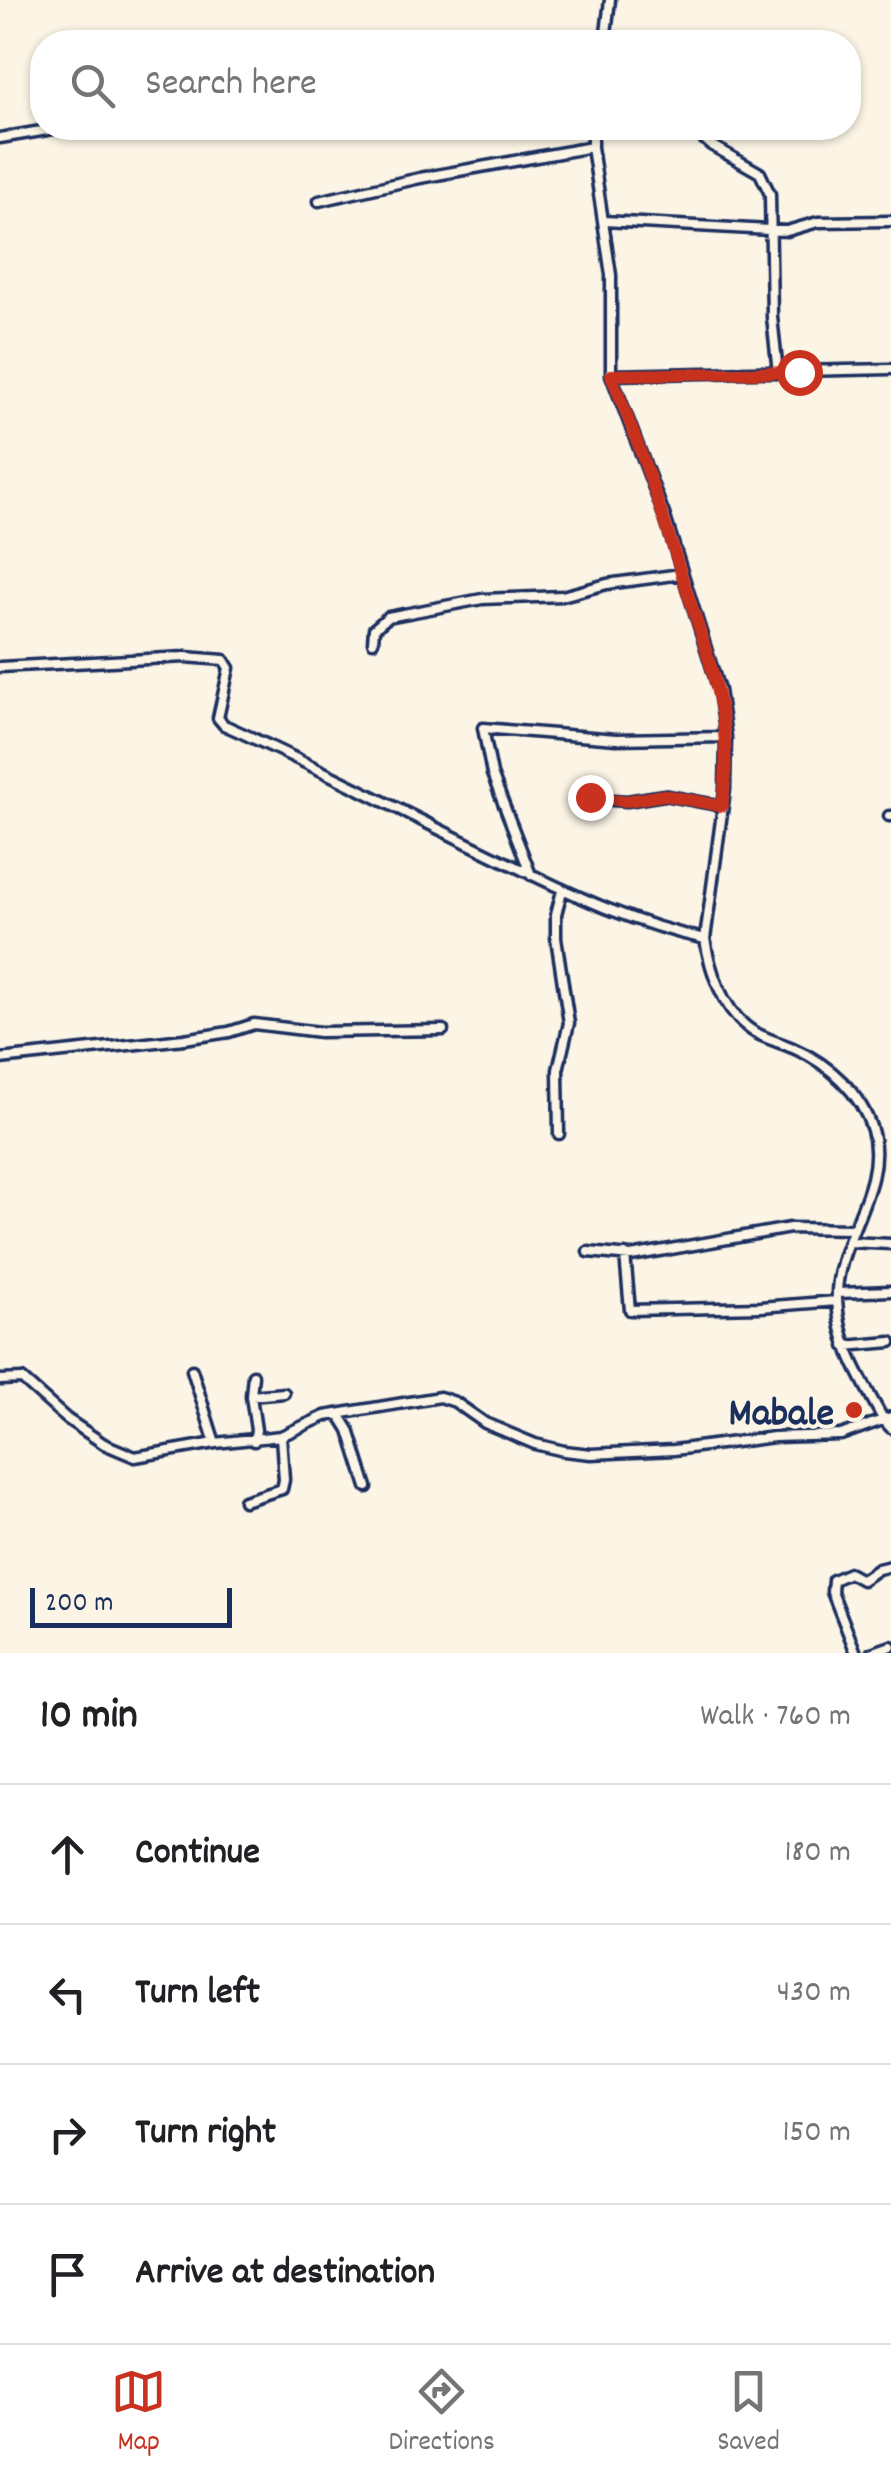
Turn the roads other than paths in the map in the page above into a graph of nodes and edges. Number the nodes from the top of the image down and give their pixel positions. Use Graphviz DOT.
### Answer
graph roads {
  1 [pos="610,0"];
  2 [pos="606,30"];
  3 [pos="30,133"];
  4 [pos="0,138"];
  5 [pos="592,140"];
  6 [pos="704,140"];
  7 [pos="592,147"];
  8 [pos="319,201"];
  9 [pos="604,221"];
  10 [pos="891,221"];
  11 [pos="769,230"];
  12 [pos="891,370"];
  13 [pos="778,373"];
  14 [pos="611,375"];
  15 [pos="681,574"];
  16 [pos="374,642"];
  17 [pos="0,667"];
  18 [pos="726,737"];
  19 [pos="584,798"];
  20 [pos="722,806"];
  21 [pos="531,875"];
  22 [pos="562,891"];
  23 [pos="704,940"];
  24 [pos="443,1030"];
  25 [pos="0,1059"];
  26 [pos="559,1134"];
  27 [pos="853,1228"];
  28 [pos="849,1242"];
  29 [pos="891,1244"];
  30 [pos="588,1252"];
  31 [pos="625,1255"];
  32 [pos="891,1291"];
  33 [pos="837,1297"];
  34 [pos="891,1342"];
  35 [pos="844,1346"];
  36 [pos="192,1370"];
  37 [pos="253,1375"];
  38 [pos="0,1380"];
  39 [pos="284,1393"];
  40 [pos="251,1396"];
  41 [pos="339,1414"];
  42 [pos="887,1418"];
  43 [pos="891,1428"];
  44 [pos="281,1436"];
  45 [pos="254,1441"];
  46 [pos="214,1442"];
  47 [pos="367,1487"];
  48 [pos="244,1501"];
  49 [pos="891,1566"];
  50 [pos="891,1646"];
  51 [pos="856,1653"];
  52 [pos="871,1653"];
  1 -- 2 [label="street"];
  3 -- 4 [label="street"];
  5 -- 7 [label="street"];
  6 -- 11 [label="street"];
  7 -- 8 [label="street"];
  7 -- 9 [label="street"];
  9 -- 11 [label="street"];
  9 -- 14 [label="street"];
  10 -- 11 [label="street"];
  11 -- 13 [label="street"];
  12 -- 13 [label="street"];
  13 -- 14 [label="street"];
  14 -- 15 [label="street"];
  15 -- 16 [label="street"];
  15 -- 18 [label="street"];
  17 -- 21 [label="street"];
  18 -- 20 [label="street"];
  18 -- 21 [label="street"];
  19 -- 20 [label="street"];
  20 -- 23 [label="street"];
  21 -- 22 [label="street"];
  22 -- 23 [label="street"];
  22 -- 26 [label="street"];
  23 -- 27 [label="street"];
  24 -- 25 [label="street"];
  27 -- 28 [label="street"];
  27 -- 31 [label="street"];
  28 -- 29 [label="street"];
  28 -- 33 [label="street"];
  30 -- 31 [label="street"];
  31 -- 33 [label="street"];
  32 -- 33 [label="street"];
  33 -- 35 [label="street"];
  34 -- 35 [label="street"];
  35 -- 42 [label="street"];
  36 -- 46 [label="street"];
  37 -- 40 [label="street"];
  38 -- 46 [label="street"];
  39 -- 40 [label="street"];
  40 -- 45 [label="street"];
  41 -- 42 [label="street"];
  41 -- 44 [label="street"];
  41 -- 47 [label="street"];
  42 -- 43 [label="street"];
  44 -- 45 [label="street"];
  44 -- 48 [label="street"];
  45 -- 46 [label="street"];
  49 -- 51 [label="street"];
  50 -- 52 [label="street"];
}
